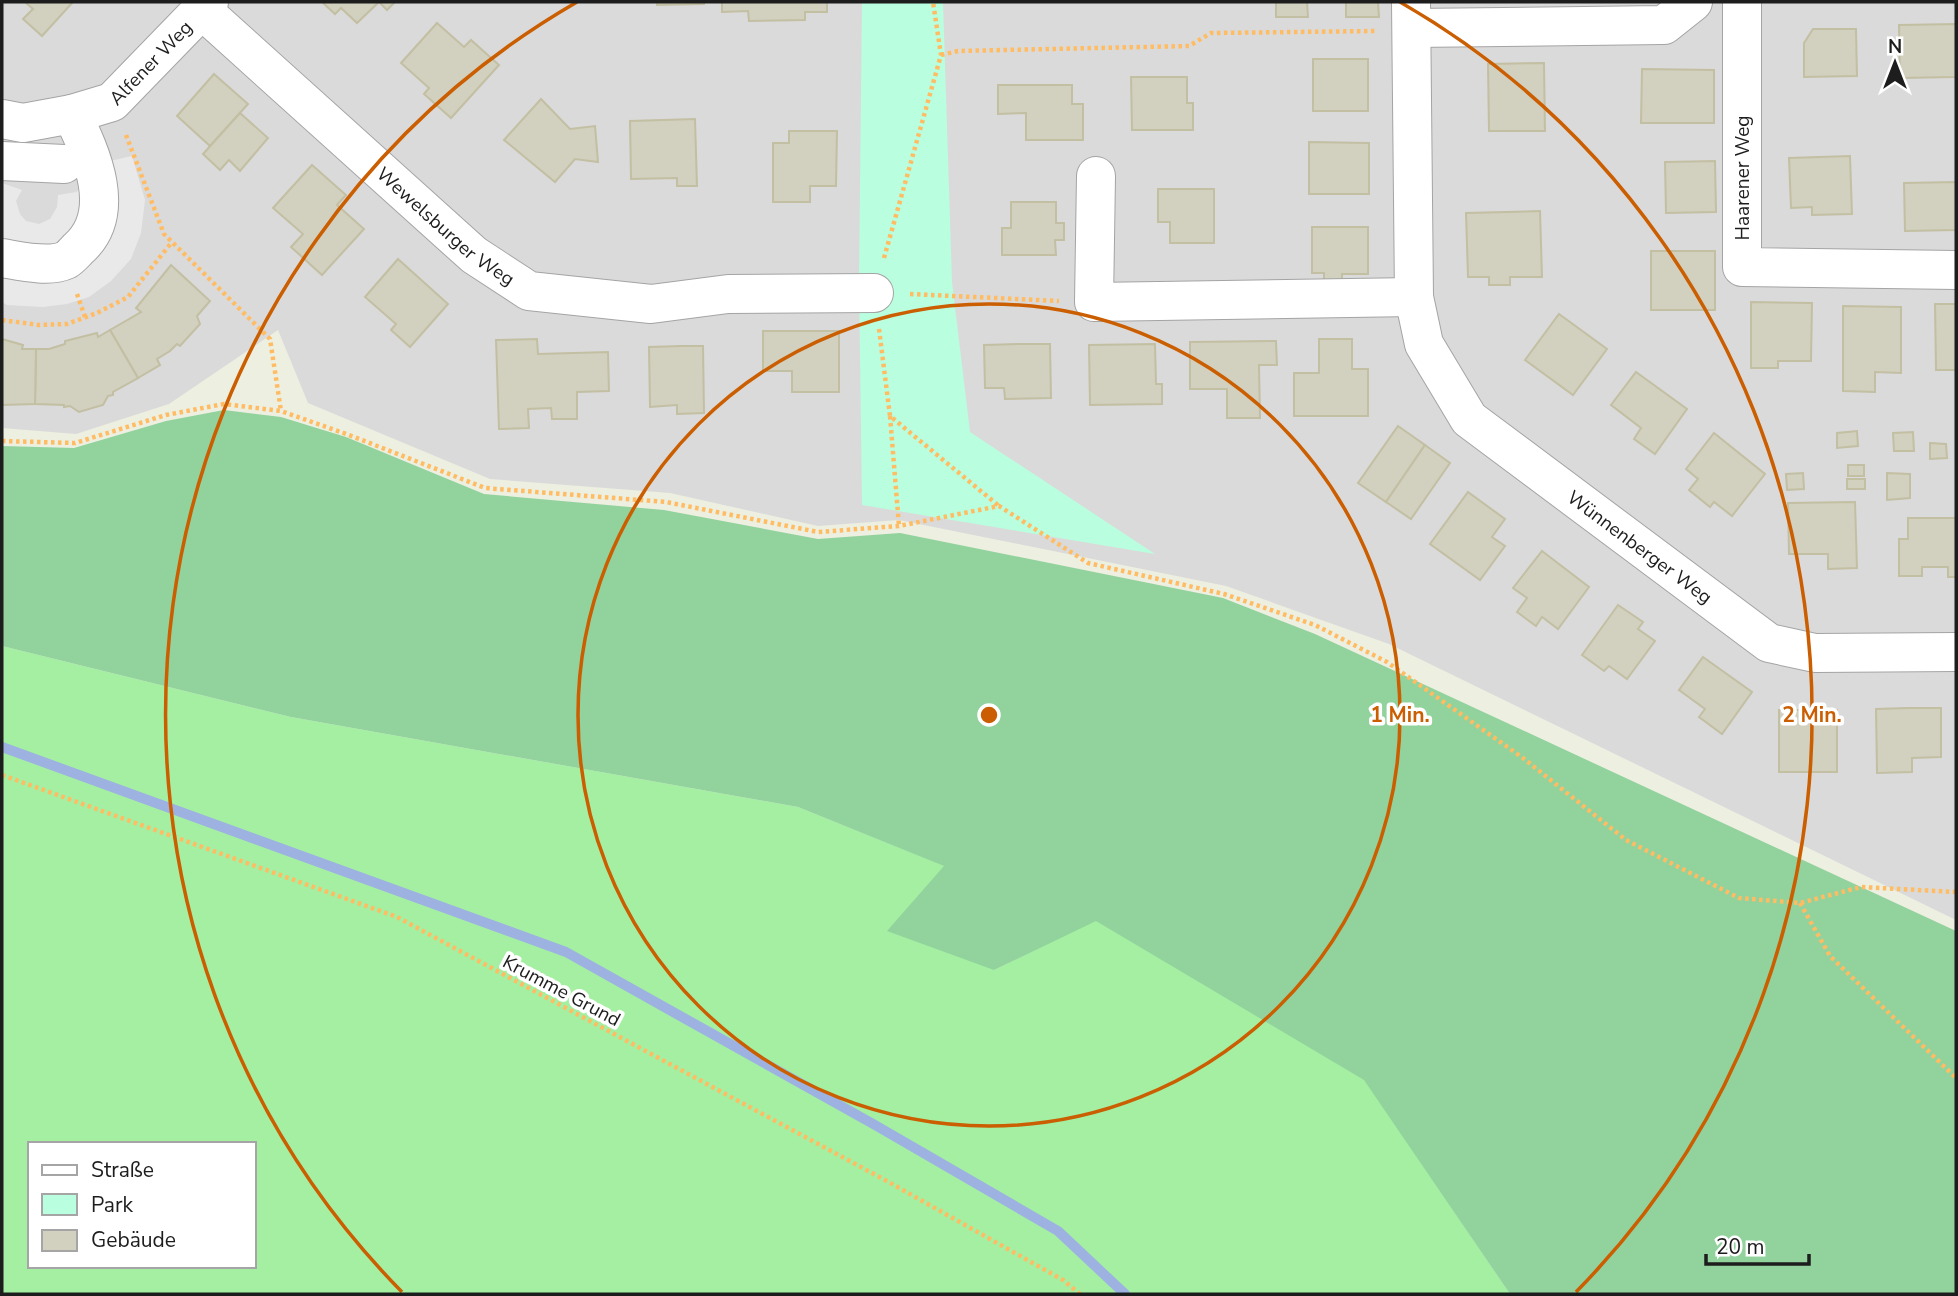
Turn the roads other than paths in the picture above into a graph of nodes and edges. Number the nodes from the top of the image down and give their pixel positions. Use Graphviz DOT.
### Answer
graph roads {
  1 [pos="1693,2"];
  2 [pos="1742,2"];
  3 [pos="206,6"];
  4 [pos="1412,15"];
  5 [pos="72,114"];
  6 [pos="2,119"];
  7 [pos="2,161"];
  8 [pos="64,164"];
  9 [pos="1096,176"];
  10 [pos="2,258"];
  11 [pos="1956,270"];
  12 [pos="874,293"];
  13 [pos="1414,297"];
  14 [pos="1956,652"];
  1 -- 4 [label="street"];
  2 -- 11 [label="street, Haarener Weg"];
  3 -- 5 [label="street, Alfener Weg"];
  3 -- 12 [label="street, Wewelsburger Weg"];
  4 -- 13 [label="street, Wünnenberger Weg"];
  5 -- 6 [label="street, Alfener Weg"];
  5 -- 10 [label="street"];
  7 -- 8 [label="street"];
  9 -- 13 [label="street"];
  13 -- 14 [label="street, Wünnenberger Weg"];
}
